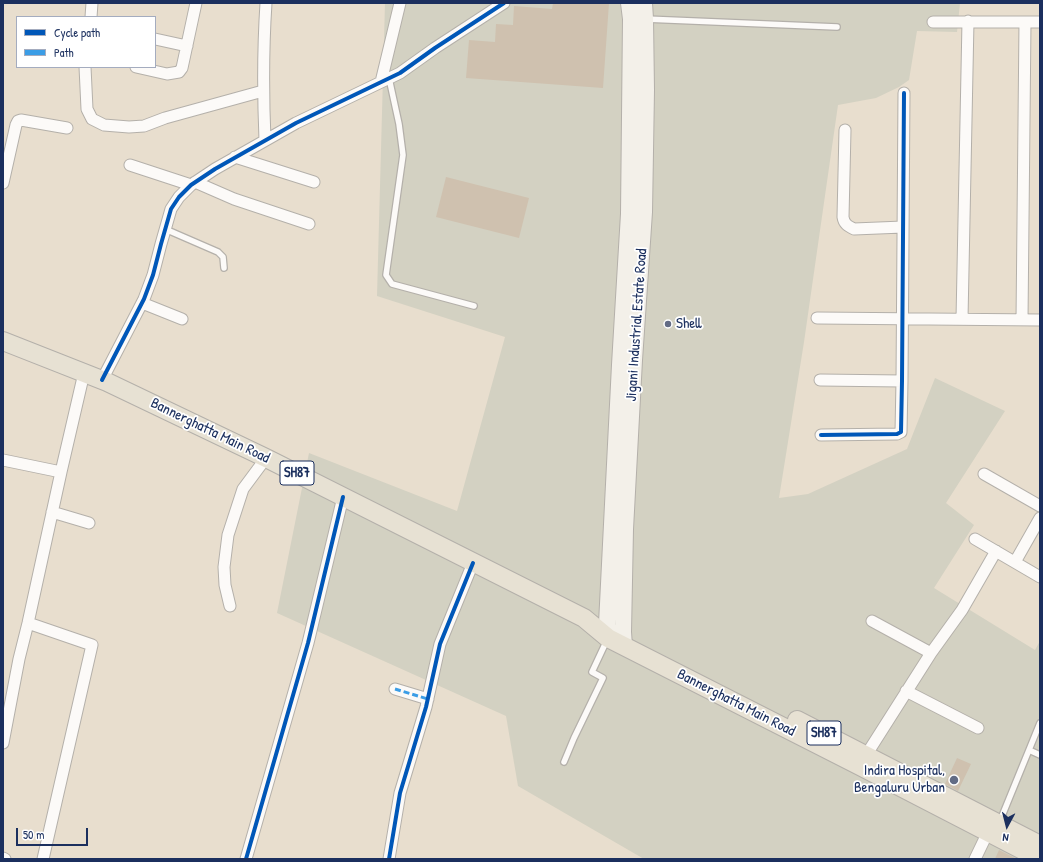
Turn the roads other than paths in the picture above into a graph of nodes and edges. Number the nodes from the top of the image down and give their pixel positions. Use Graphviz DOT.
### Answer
graph roads {
  1 [pos="92,3"];
  2 [pos="196,3"];
  3 [pos="266,3"];
  4 [pos="400,3"];
  5 [pos="504,3"];
  6 [pos="629,3"];
  7 [pos="644,3"];
  8 [pos="91,16"];
  9 [pos="645,19"];
  10 [pos="968,21"];
  11 [pos="933,22"];
  12 [pos="1025,22"];
  13 [pos="1040,22"];
  14 [pos="837,27"];
  15 [pos="156,39"];
  16 [pos="187,46"];
  17 [pos="85,68"];
  18 [pos="140,68"];
  19 [pos="385,80"];
  20 [pos="264,91"];
  21 [pos="904,93"];
  22 [pos="67,128"];
  23 [pos="845,130"];
  24 [pos="265,140"];
  25 [pos="235,157"];
  26 [pos="130,165"];
  27 [pos="314,182"];
  28 [pos="3,183"];
  29 [pos="193,184"];
  30 [pos="309,224"];
  31 [pos="903,227"];
  32 [pos="165,229"];
  33 [pos="224,268"];
  34 [pos="142,303"];
  35 [pos="474,306"];
  36 [pos="817,318"];
  37 [pos="903,318"];
  38 [pos="182,319"];
  39 [pos="962,319"];
  40 [pos="1022,320"];
  41 [pos="1040,320"];
  42 [pos="3,341"];
  43 [pos="84,373"];
  44 [pos="102,380"];
  45 [pos="820,380"];
  46 [pos="902,381"];
  47 [pos="821,435"];
  48 [pos="266,458"];
  49 [pos="3,460"];
  50 [pos="61,472"];
  51 [pos="984,474"];
  52 [pos="343,497"];
  53 [pos="1040,506"];
  54 [pos="52,512"];
  55 [pos="1040,518"];
  56 [pos="89,523"];
  57 [pos="975,539"];
  58 [pos="996,551"];
  59 [pos="1015,562"];
  60 [pos="473,563"];
  61 [pos="1040,577"];
  62 [pos="230,606"];
  63 [pos="872,620"];
  64 [pos="28,623"];
  65 [pos="615,635"];
  66 [pos="931,653"];
  67 [pos="395,689"];
  68 [pos="906,691"];
  69 [pos="428,699"];
  70 [pos="1040,723"];
  71 [pos="978,728"];
  72 [pos="3,743"];
  73 [pos="1029,750"];
  74 [pos="1040,755"];
  75 [pos="863,760"];
  76 [pos="564,762"];
  77 [pos="993,828"];
  78 [pos="1040,845"];
  79 [pos="43,859"];
  80 [pos="246,859"];
  81 [pos="389,859"];
  82 [pos="975,859"];
  83 [pos="1040,859"];
  1 -- 8 [label="street"];
  2 -- 16 [label="street"];
  3 -- 20 [label="street"];
  4 -- 19 [label="street"];
  5 -- 19 [label="street"];
  6 -- 65 [label="main road, Jigani Industrial Estate Road"];
  7 -- 9 [label="main road, Jigani Industrial Estate Road"];
  9 -- 14 [label="lane"];
  9 -- 65 [label="main road, Jigani Industrial Estate Road"];
  10 -- 11 [label="street"];
  10 -- 12 [label="street"];
  10 -- 39 [label="street"];
  12 -- 13 [label="street"];
  12 -- 40 [label="street"];
  15 -- 16 [label="street"];
  16 -- 18 [label="street"];
  17 -- 20 [label="street"];
  19 -- 24 [label="street"];
  19 -- 35 [label="lane"];
  20 -- 24 [label="street"];
  21 -- 31 [label="street"];
  22 -- 28 [label="street"];
  23 -- 31 [label="street"];
  24 -- 25 [label="street"];
  25 -- 27 [label="street"];
  25 -- 29 [label="street"];
  26 -- 29 [label="street"];
  29 -- 30 [label="street"];
  29 -- 32 [label="street"];
  31 -- 37 [label="street"];
  32 -- 33 [label="lane"];
  32 -- 34 [label="street"];
  34 -- 38 [label="street"];
  34 -- 44 [label="street"];
  36 -- 37 [label="street"];
  37 -- 39 [label="street"];
  37 -- 46 [label="street"];
  39 -- 40 [label="street"];
  40 -- 41 [label="street"];
  42 -- 43 [label="main road, Bannerghatta Main Road / SH87"];
  43 -- 44 [label="main road, Bannerghatta Main Road / SH87"];
  43 -- 50 [label="street"];
  44 -- 48 [label="main road, Bannerghatta Main Road / SH87"];
  45 -- 46 [label="street"];
  46 -- 47 [label="street"];
  48 -- 52 [label="main road, Bannerghatta Main Road / SH87"];
  48 -- 62 [label="street"];
  49 -- 50 [label="street"];
  50 -- 54 [label="street"];
  51 -- 53 [label="street"];
  52 -- 60 [label="main road, Bannerghatta Main Road / SH87"];
  52 -- 80 [label="street"];
  54 -- 56 [label="street"];
  54 -- 64 [label="street"];
  55 -- 59 [label="street"];
  57 -- 58 [label="street"];
  58 -- 59 [label="street"];
  58 -- 66 [label="street"];
  59 -- 61 [label="street"];
  60 -- 65 [label="main road, Bannerghatta Main Road / SH87"];
  60 -- 69 [label="street"];
  63 -- 66 [label="street"];
  64 -- 72 [label="street"];
  64 -- 79 [label="street"];
  65 -- 75 [label="main road, Bannerghatta Main Road / SH87"];
  65 -- 76 [label="lane"];
  66 -- 68 [label="street"];
  67 -- 69 [label="street"];
  68 -- 71 [label="street"];
  68 -- 75 [label="street"];
  69 -- 81 [label="street"];
  70 -- 73 [label="lane"];
  73 -- 74 [label="lane"];
  73 -- 77 [label="lane"];
  75 -- 77 [label="main road, Bannerghatta Main Road / SH87"];
  77 -- 78 [label="main road, Bannerghatta Main Road / SH87"];
  77 -- 82 [label="street"];
  77 -- 83 [label="main road, Bannerghatta Main Road / SH87"];
}
